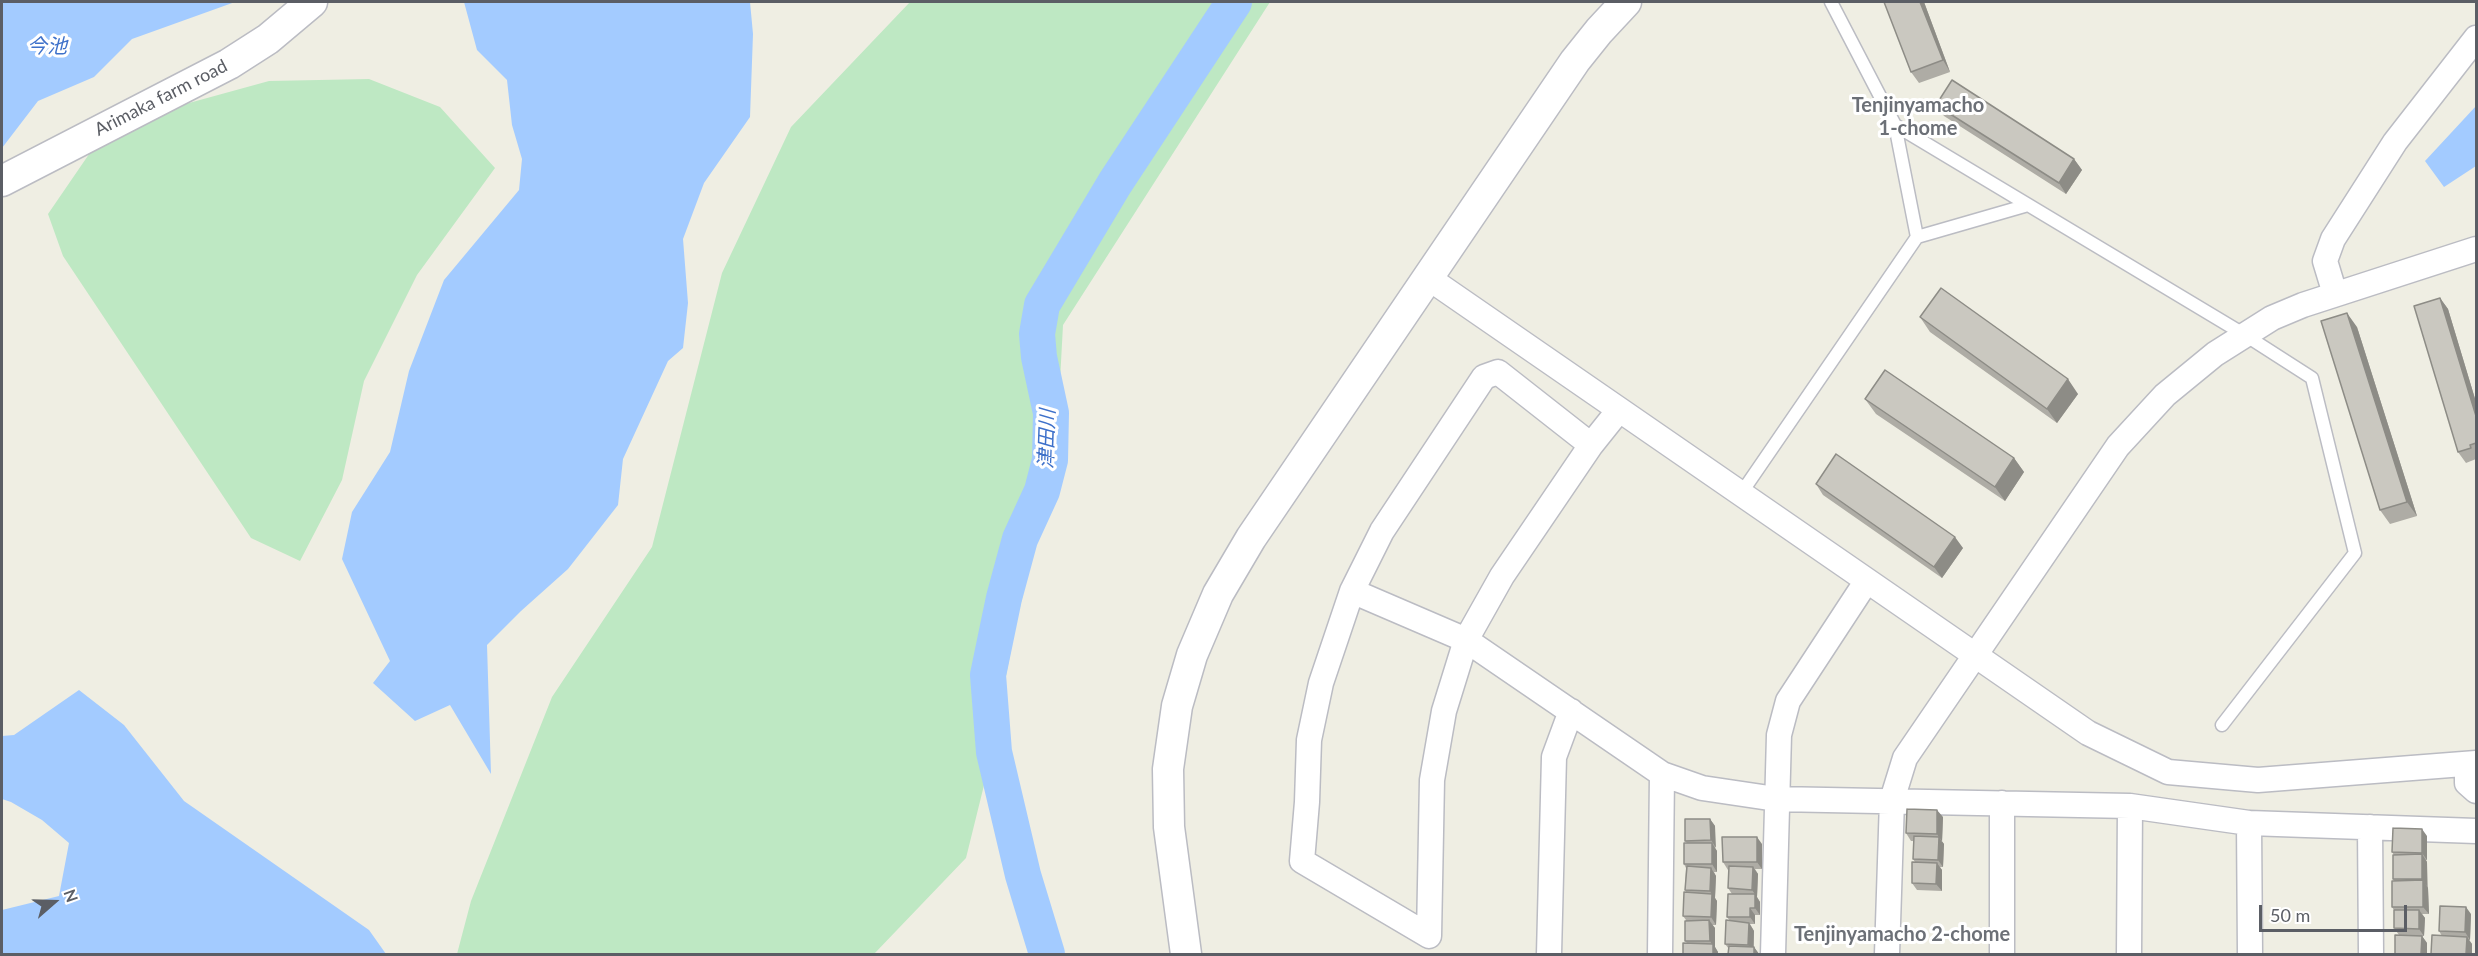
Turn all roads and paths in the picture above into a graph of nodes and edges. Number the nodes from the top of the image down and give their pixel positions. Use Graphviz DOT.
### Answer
graph roads {
  1 [pos="312,2"];
  2 [pos="1626,2"];
  3 [pos="1831,2"];
  4 [pos="2476,38"];
  5 [pos="1895,125"];
  6 [pos="2,181"];
  7 [pos="2028,205"];
  8 [pos="1917,237"];
  9 [pos="2476,249"];
  10 [pos="1427,277"];
  11 [pos="2335,294"];
  12 [pos="2245,335"];
  13 [pos="1618,410"];
  14 [pos="1591,445"];
  15 [pos="1740,495"];
  16 [pos="1866,582"];
  17 [pos="1352,591"];
  18 [pos="1466,640"];
  19 [pos="1973,656"];
  20 [pos="1570,711"];
  21 [pos="2222,725"];
  22 [pos="2472,764"];
  23 [pos="1662,774"];
  24 [pos="2476,791"];
  25 [pos="1776,799"];
  26 [pos="1892,800"];
  27 [pos="2002,802"];
  28 [pos="2130,806"];
  29 [pos="2249,823"];
  30 [pos="2370,827"];
  31 [pos="2476,831"];
  32 [pos="1186,954"];
  33 [pos="1549,954"];
  34 [pos="1660,954"];
  35 [pos="1773,954"];
  36 [pos="1887,954"];
  37 [pos="2002,954"];
  38 [pos="2129,954"];
  39 [pos="2250,954"];
  40 [pos="2371,954"];
  1 -- 6 [label="street, Arimaka farm road"];
  2 -- 10 [label="street"];
  3 -- 5 [label="lane"];
  4 -- 11 [label="street"];
  5 -- 7 [label="lane"];
  5 -- 8 [label="lane"];
  7 -- 8 [label="lane"];
  7 -- 12 [label="lane"];
  8 -- 15 [label="lane"];
  9 -- 11 [label="street"];
  10 -- 13 [label="street"];
  10 -- 32 [label="street"];
  11 -- 12 [label="street"];
  12 -- 19 [label="street"];
  12 -- 21 [label="lane"];
  13 -- 14 [label="street"];
  13 -- 15 [label="street"];
  14 -- 17 [label="street"];
  14 -- 18 [label="street"];
  15 -- 16 [label="street"];
  16 -- 19 [label="street"];
  16 -- 25 [label="street"];
  17 -- 18 [label="street"];
  17 -- 18 [label="street"];
  18 -- 20 [label="street"];
  19 -- 22 [label="street"];
  19 -- 26 [label="street"];
  20 -- 23 [label="street"];
  20 -- 33 [label="street"];
  22 -- 24 [label="street"];
  23 -- 25 [label="street"];
  23 -- 34 [label="street"];
  25 -- 26 [label="street"];
  25 -- 35 [label="street"];
  26 -- 27 [label="street"];
  26 -- 36 [label="street"];
  27 -- 28 [label="street"];
  27 -- 37 [label="street"];
  28 -- 29 [label="street"];
  28 -- 38 [label="street"];
  29 -- 30 [label="street"];
  29 -- 39 [label="street"];
  30 -- 31 [label="street"];
  30 -- 40 [label="street"];
}
